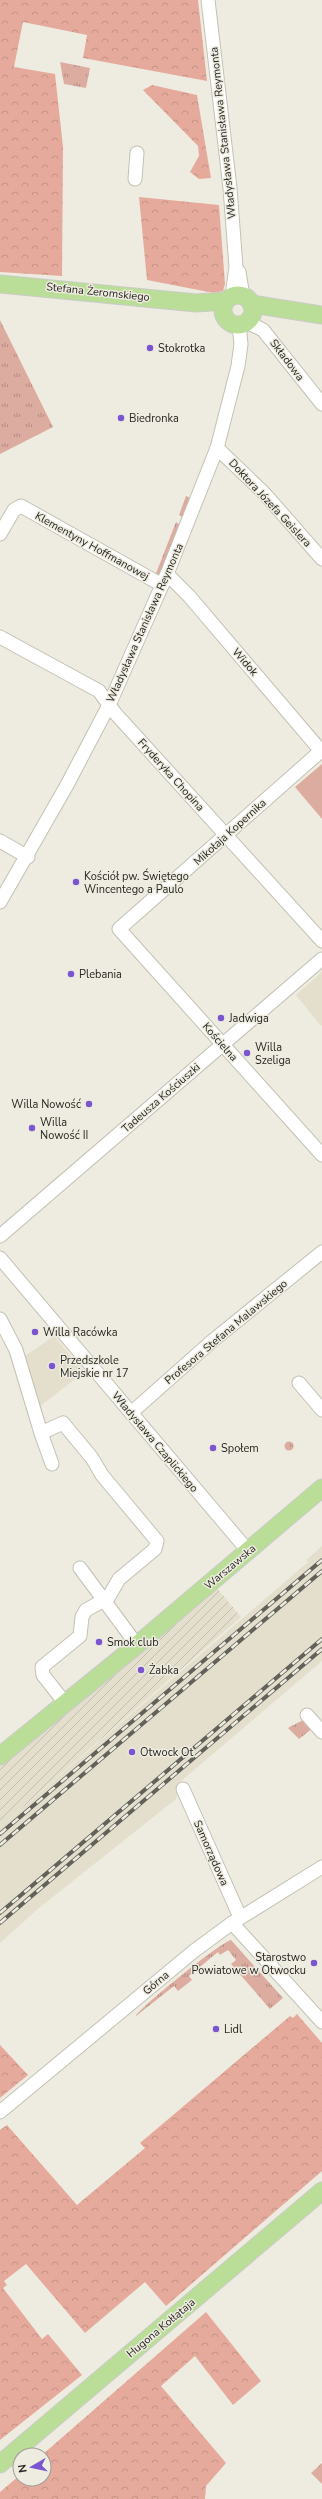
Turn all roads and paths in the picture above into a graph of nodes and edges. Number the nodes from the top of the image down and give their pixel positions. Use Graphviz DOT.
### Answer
graph roads {
  1 [pos="208,0"];
  2 [pos="137,153"];
  3 [pos="135,179"];
  4 [pos="0,284"];
  5 [pos="239,309"];
  6 [pos="322,315"];
  7 [pos="322,404"];
  8 [pos="218,448"];
  9 [pos="0,534"];
  10 [pos="322,559"];
  11 [pos="165,579"];
  12 [pos="0,637"];
  13 [pos="109,705"];
  14 [pos="322,750"];
  15 [pos="226,835"];
  16 [pos="0,841"];
  17 [pos="28,857"];
  18 [pos="0,902"];
  19 [pos="119,929"];
  20 [pos="322,941"];
  21 [pos="322,959"];
  22 [pos="223,1044"];
  23 [pos="322,1156"];
  24 [pos="0,1236"];
  25 [pos="322,1252"];
  26 [pos="0,1258"];
  27 [pos="0,1319"];
  28 [pos="299,1383"];
  29 [pos="322,1410"];
  30 [pos="131,1413"];
  31 [pos="41,1433"];
  32 [pos="52,1464"];
  33 [pos="322,1488"];
  34 [pos="249,1552"];
  35 [pos="80,1568"];
  36 [pos="103,1600"];
  37 [pos="137,1645"];
  38 [pos="65,1703"];
  39 [pos="307,1715"];
  40 [pos="322,1732"];
  41 [pos="0,1755"];
  42 [pos="182,1789"];
  43 [pos="322,1867"];
  44 [pos="236,1920"];
  45 [pos="322,2022"];
  46 [pos="0,2112"];
  47 [pos="322,2191"];
  48 [pos="0,2464"];
  1 -- 5 [label="street, Władysława Stanisława Reymonta"];
  2 -- 3 [label="street"];
  4 -- 5 [label="main road, Stefana Żeromskiego"];
  5 -- 6 [label="main road, Stefana Żeromskiego"];
  5 -- 7 [label="street, Składowa"];
  5 -- 8 [label="street, Władysława Stanisława Reymonta"];
  8 -- 10 [label="street, Doktora Józefa Geislera"];
  8 -- 11 [label="street, Władysława Stanisława Reymonta"];
  9 -- 11 [label="street, Klementyny Hoffmanowej"];
  11 -- 13 [label="street, Władysława Stanisława Reymonta"];
  11 -- 14 [label="street, Widok"];
  12 -- 13 [label="street, Fryderyka Chopina"];
  13 -- 15 [label="street, Fryderyka Chopina"];
  13 -- 17 [label="street, Władysława Stanisława Reymonta"];
  14 -- 15 [label="street, Mikołaja Kopernika"];
  15 -- 19 [label="street, Mikołaja Kopernika"];
  15 -- 20 [label="street, Fryderyka Chopina"];
  16 -- 17 [label="street"];
  17 -- 18 [label="street, Władysława Stanisława Reymonta"];
  19 -- 22 [label="street, Kościelna"];
  21 -- 22 [label="street, Tadeusza Kościuszki"];
  22 -- 23 [label="street, Kościelna"];
  22 -- 24 [label="street, Tadeusza Kościuszki"];
  25 -- 30 [label="street, Profesora Stefana Malawskiego"];
  26 -- 30 [label="street, Władysława Czaplickiego"];
  27 -- 31 [label="street"];
  28 -- 29 [label="street"];
  30 -- 34 [label="street, Władysława Czaplickiego"];
  31 -- 32 [label="street"];
  31 -- 36 [label="street"];
  33 -- 34 [label="main road, Warszawska"];
  34 -- 37 [label="main road, Warszawska"];
  35 -- 36 [label="street"];
  36 -- 37 [label="street"];
  36 -- 38 [label="street"];
  37 -- 38 [label="main road, Warszawska"];
  38 -- 41 [label="main road, Warszawska"];
  39 -- 40 [label="street"];
  42 -- 44 [label="street, Samorządowa"];
  43 -- 44 [label="street, Górna"];
  44 -- 45 [label="street, Samorządowa"];
  44 -- 46 [label="street, Górna"];
  47 -- 48 [label="main road, Hugona Kołłątaja"];
}
